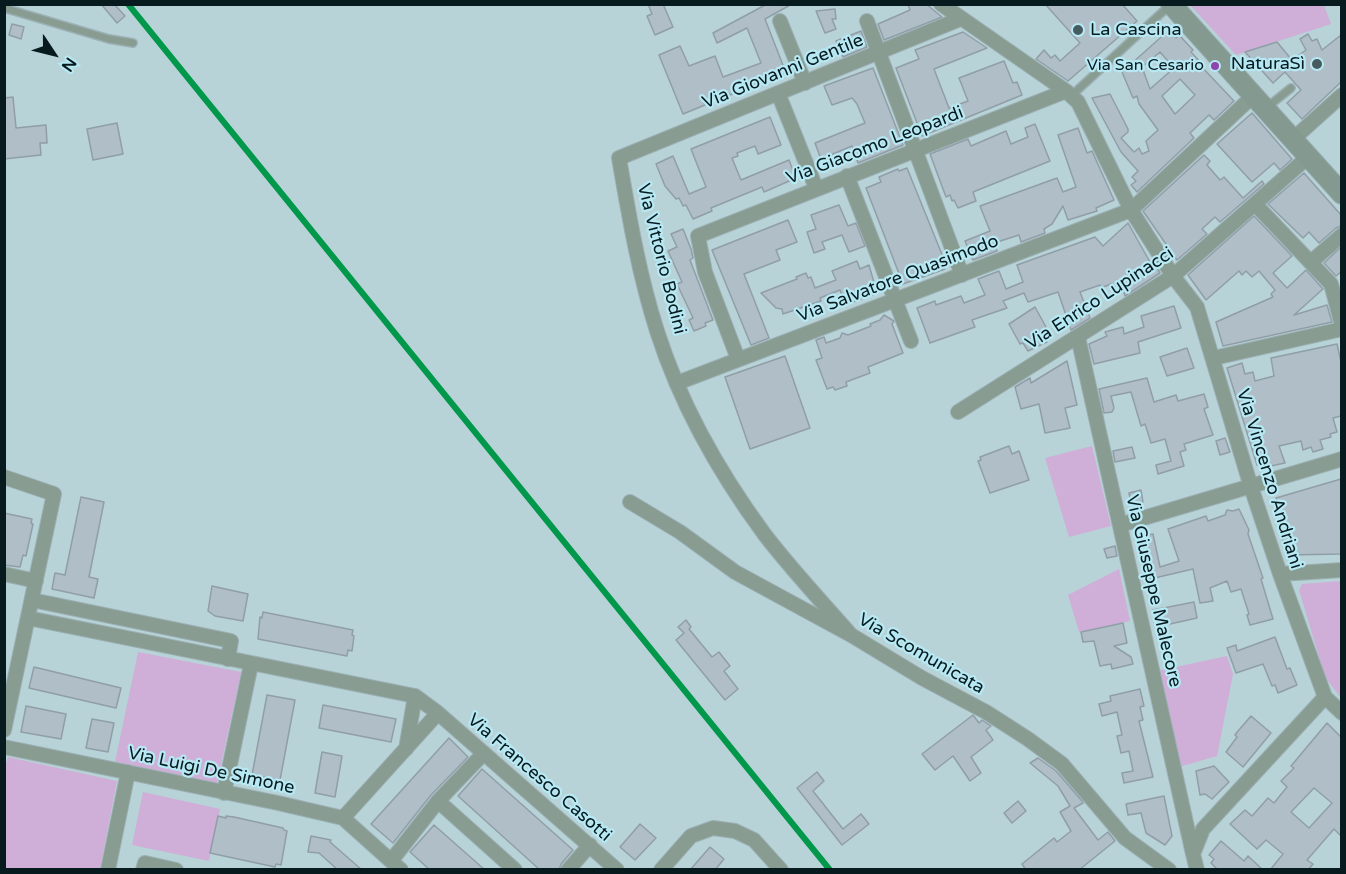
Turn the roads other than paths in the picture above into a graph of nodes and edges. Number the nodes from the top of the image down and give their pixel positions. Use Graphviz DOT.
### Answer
graph roads {
  1 [pos="940,4"];
  2 [pos="1171,5"];
  3 [pos="4,8"];
  4 [pos="960,19"];
  5 [pos="780,21"];
  6 [pos="867,21"];
  7 [pos="134,43"];
  8 [pos="878,53"];
  9 [pos="805,83"];
  10 [pos="1291,88"];
  11 [pos="778,93"];
  12 [pos="1069,94"];
  13 [pos="1341,95"];
  14 [pos="1258,103"];
  15 [pos="1292,140"];
  16 [pos="916,149"];
  17 [pos="1308,157"];
  18 [pos="619,158"];
  19 [pos="847,176"];
  20 [pos="816,188"];
  21 [pos="1341,194"];
  22 [pos="1255,204"];
  23 [pos="1131,210"];
  24 [pos="1341,235"];
  25 [pos="1311,262"];
  26 [pos="962,274"];
  27 [pos="1173,276"];
  28 [pos="895,299"];
  29 [pos="1341,327"];
  30 [pos="1078,337"];
  31 [pos="911,341"];
  32 [pos="1214,358"];
  33 [pos="738,359"];
  34 [pos="678,382"];
  35 [pos="958,412"];
  36 [pos="1341,459"];
  37 [pos="4,477"];
  38 [pos="1251,487"];
  39 [pos="630,502"];
  40 [pos="1120,525"];
  41 [pos="1341,570"];
  42 [pos="4,574"];
  43 [pos="1280,574"];
  44 [pos="36,581"];
  45 [pos="32,600"];
  46 [pos="28,618"];
  47 [pos="851,635"];
  48 [pos="228,659"];
  49 [pos="251,664"];
  50 [pos="415,696"];
  51 [pos="1325,697"];
  52 [pos="438,713"];
  53 [pos="1341,713"];
  54 [pos="4,730"];
  55 [pos="4,747"];
  56 [pos="406,750"];
  57 [pos="484,753"];
  58 [pos="128,772"];
  59 [pos="224,793"];
  60 [pos="438,801"];
  61 [pos="343,818"];
  62 [pos="590,845"];
  63 [pos="1193,854"];
  64 [pos="394,866"];
  65 [pos="108,870"];
  66 [pos="143,870"];
  67 [pos="176,870"];
  68 [pos="514,870"];
  69 [pos="568,870"];
  70 [pos="617,870"];
  71 [pos="662,870"];
  72 [pos="780,870"];
  73 [pos="1169,870"];
  74 [pos="1197,870"];
  1 -- 4 [label="street"];
  2 -- 12 [label="lane"];
  2 -- 14 [label="main road"];
  3 -- 7 [label="lane"];
  4 -- 8 [label="street, Via Giovanni Gentile"];
  4 -- 12 [label="street"];
  5 -- 9 [label="street"];
  6 -- 8 [label="street"];
  8 -- 9 [label="street, Via Giovanni Gentile"];
  8 -- 16 [label="street"];
  9 -- 11 [label="street, Via Giovanni Gentile"];
  10 -- 14 [label="lane"];
  11 -- 18 [label="street, Via Giovanni Gentile"];
  11 -- 20 [label="street"];
  12 -- 16 [label="street, Via Giacomo Leopardi"];
  12 -- 23 [label="street, Via Vincenzo Andriani"];
  13 -- 15 [label="street"];
  14 -- 15 [label="main road"];
  14 -- 23 [label="street"];
  15 -- 17 [label="main road"];
  16 -- 19 [label="street, Via Giacomo Leopardi"];
  16 -- 26 [label="street"];
  17 -- 21 [label="main road"];
  17 -- 22 [label="street, Via Enrico Lupinacci"];
  18 -- 34 [label="street, Via Vittorio Bodini"];
  19 -- 20 [label="street, Via Giacomo Leopardi"];
  19 -- 28 [label="street"];
  20 -- 33 [label="street, Via Giacomo Leopardi"];
  22 -- 25 [label="street"];
  22 -- 27 [label="street, Via Enrico Lupinacci"];
  23 -- 26 [label="street, Via Salvatore Quasimodo"];
  23 -- 27 [label="street, Via Vincenzo Andriani"];
  24 -- 25 [label="street"];
  25 -- 29 [label="street"];
  26 -- 28 [label="street, Via Salvatore Quasimodo"];
  27 -- 30 [label="street, Via Enrico Lupinacci"];
  27 -- 32 [label="street, Via Vincenzo Andriani"];
  28 -- 31 [label="street"];
  28 -- 33 [label="street, Via Salvatore Quasimodo"];
  29 -- 32 [label="street"];
  30 -- 35 [label="street, Via Enrico Lupinacci"];
  30 -- 40 [label="street, Via Giuseppe Malecore"];
  32 -- 38 [label="street, Via Vincenzo Andriani"];
  33 -- 34 [label="street, Via Salvatore Quasimodo"];
  34 -- 47 [label="street, Via Vittorio Bodini"];
  36 -- 38 [label="street"];
  37 -- 44 [label="street"];
  38 -- 40 [label="street"];
  38 -- 43 [label="street, Via Vincenzo Andriani"];
  39 -- 47 [label="street, Via Scomunicata"];
  40 -- 63 [label="street, Via Giuseppe Malecore"];
  41 -- 43 [label="street"];
  42 -- 44 [label="street"];
  43 -- 51 [label="street, Via Vincenzo Andriani"];
  44 -- 45 [label="street"];
  45 -- 46 [label="street"];
  45 -- 48 [label="street"];
  46 -- 48 [label="street, Via Francesco Casotti"];
  46 -- 54 [label="street"];
  47 -- 73 [label="street, Via Scomunicata"];
  48 -- 49 [label="street, Via Francesco Casotti"];
  49 -- 50 [label="street, Via Francesco Casotti"];
  49 -- 59 [label="street"];
  50 -- 52 [label="street, Via Francesco Casotti"];
  50 -- 56 [label="street"];
  51 -- 53 [label="street"];
  51 -- 63 [label="street"];
  52 -- 56 [label="street"];
  52 -- 57 [label="street, Via Francesco Casotti"];
  55 -- 58 [label="street, Via Luigi De Simone"];
  56 -- 61 [label="street"];
  57 -- 60 [label="street"];
  57 -- 62 [label="street, Via Francesco Casotti"];
  58 -- 59 [label="street, Via Luigi De Simone"];
  58 -- 65 [label="street"];
  59 -- 61 [label="street, Via Luigi De Simone"];
  60 -- 64 [label="street"];
  60 -- 68 [label="street"];
  61 -- 64 [label="street, Via Luigi De Simone"];
  62 -- 69 [label="street"];
  62 -- 70 [label="street, Via Francesco Casotti"];
  63 -- 74 [label="street"];
  66 -- 67 [label="street"];
  71 -- 72 [label="street"];
}
